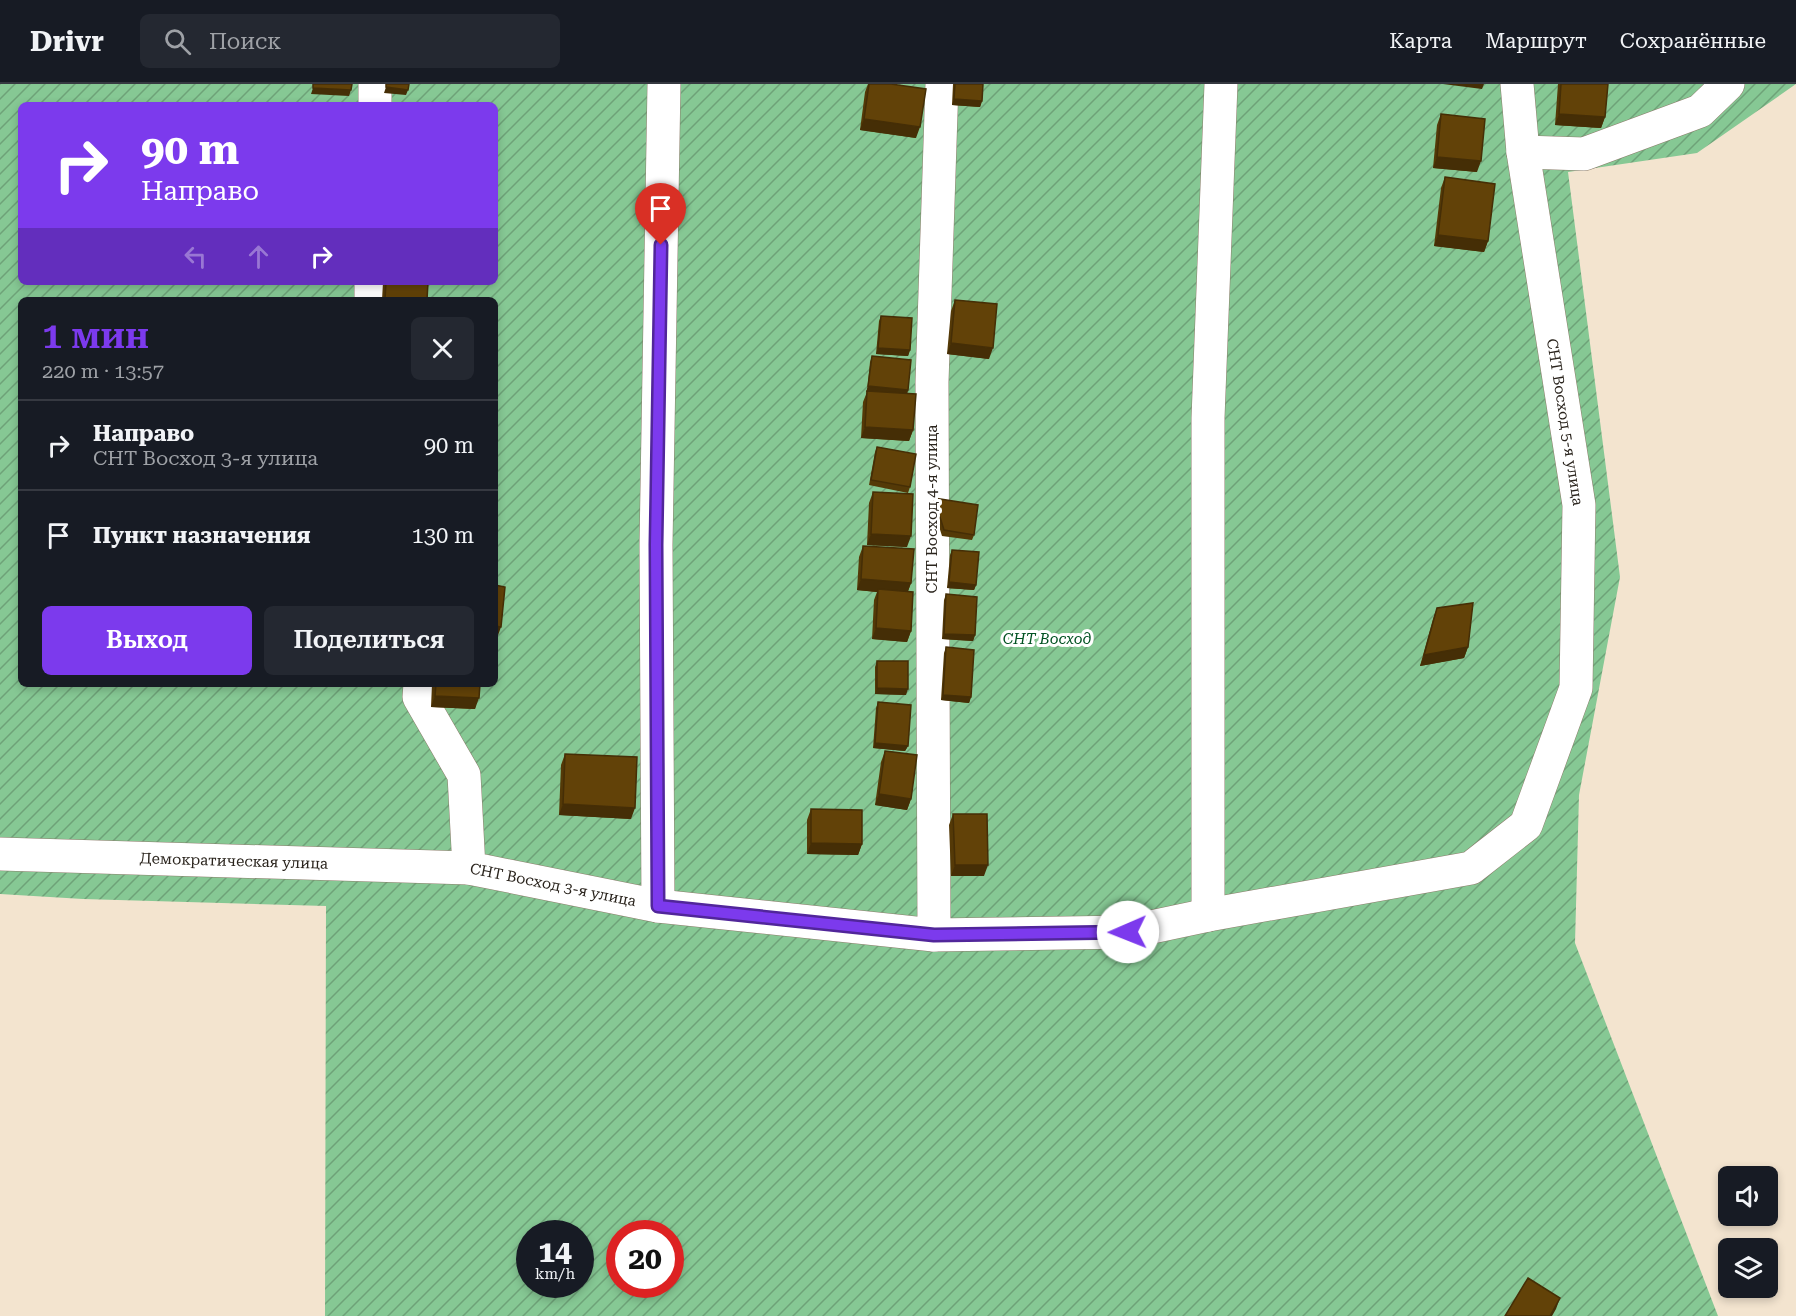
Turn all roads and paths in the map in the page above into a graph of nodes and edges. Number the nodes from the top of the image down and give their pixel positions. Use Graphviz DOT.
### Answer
graph roads {
  1 [pos="375,84"];
  2 [pos="664,84"];
  3 [pos="942,84"];
  4 [pos="1221,84"];
  5 [pos="1517,84"];
  6 [pos="1728,84"];
  7 [pos="375,102"];
  8 [pos="1523,152"];
  9 [pos="420,687"];
  10 [pos="0,854"];
  11 [pos="469,868"];
  12 [pos="658,906"];
  13 [pos="1208,915"];
  14 [pos="934,935"];
  1 -- 7 [label="street"];
  2 -- 12 [label="street, СНТ Восход 3-я улица"];
  3 -- 14 [label="street, СНТ Восход 4-я улица"];
  4 -- 13 [label="street"];
  5 -- 8 [label="street, СНТ Восход 5-я улица"];
  6 -- 8 [label="street"];
  8 -- 13 [label="street, СНТ Восход 5-я улица"];
  9 -- 11 [label="street, СНТ Восход 3-я улица"];
  10 -- 11 [label="street, Демократическая улица"];
  11 -- 12 [label="street, СНТ Восход 3-я улица"];
  12 -- 14 [label="street"];
  13 -- 14 [label="street"];
}
